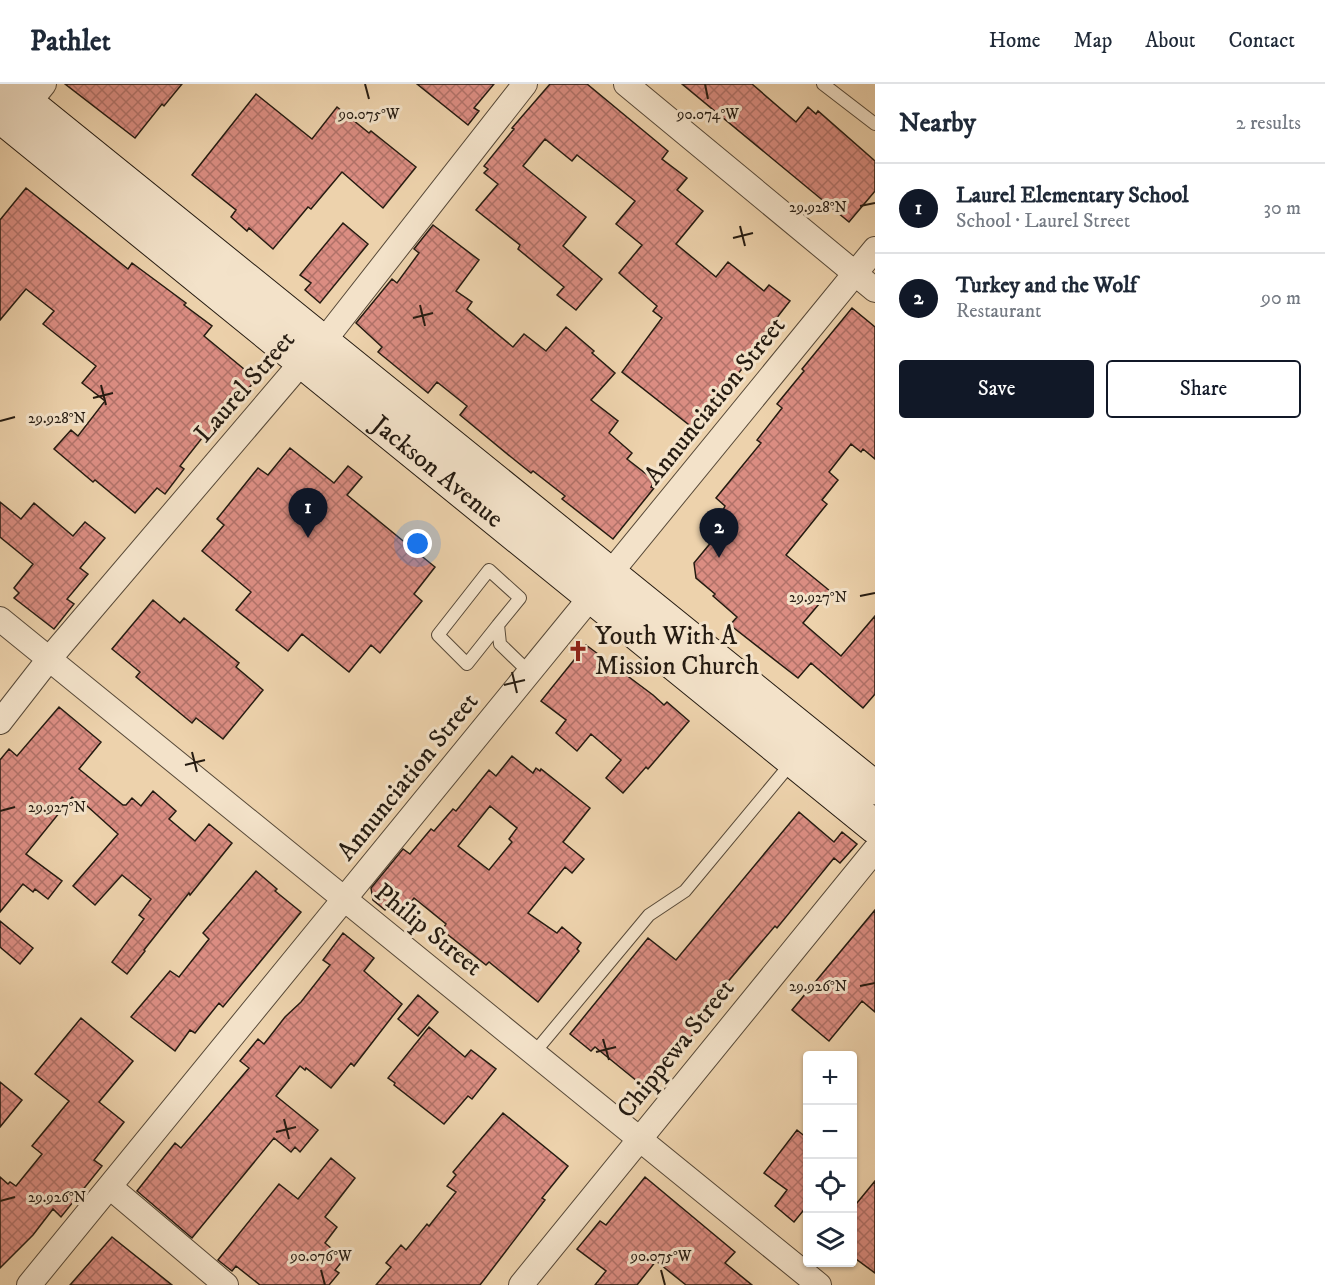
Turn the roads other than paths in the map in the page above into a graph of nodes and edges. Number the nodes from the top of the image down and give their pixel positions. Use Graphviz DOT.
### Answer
graph roads {
  1 [pos="525,84"];
  2 [pos="626,84"];
  3 [pos="823,84"];
  4 [pos="14,108"];
  5 [pos="875,124"];
  6 [pos="875,249"];
  7 [pos="855,274"];
  8 [pos="875,290"];
  9 [pos="313,352"];
  10 [pos="601,586"];
  11 [pos="0,619"];
  12 [pos="498,625"];
  13 [pos="50,659"];
  14 [pos="530,673"];
  15 [pos="0,722"];
  16 [pos="794,761"];
  17 [pos="875,788"];
  18 [pos="875,827"];
  19 [pos="875,850"];
  20 [pos="345,899"];
  21 [pos="534,1053"];
  22 [pos="639,1139"];
  23 [pos="110,1187"];
  24 [pos="29,1285"];
  25 [pos="226,1285"];
  26 [pos="521,1285"];
  27 [pos="819,1285"];
  1 -- 9 [label="street, Laurel Street"];
  2 -- 7 [label="street"];
  3 -- 5 [label="lane"];
  4 -- 9 [label="street, Jackson Avenue"];
  6 -- 7 [label="street, Annunciation Street"];
  7 -- 8 [label="street"];
  7 -- 10 [label="street, Annunciation Street"];
  9 -- 10 [label="street, Jackson Avenue"];
  9 -- 13 [label="street, Laurel Street"];
  10 -- 14 [label="street, Annunciation Street"];
  10 -- 16 [label="street, Jackson Avenue"];
  10 -- 17 [label="street, Jackson Avenue"];
  11 -- 13 [label="street, Philip Street"];
  12 -- 12 [label="lane"];
  12 -- 14 [label="lane"];
  13 -- 15 [label="street, Laurel Street"];
  13 -- 20 [label="street, Philip Street"];
  14 -- 20 [label="street, Annunciation Street"];
  16 -- 18 [label="street, Jackson Avenue"];
  16 -- 21 [label="lane"];
  19 -- 22 [label="street, Chippewa Street"];
  20 -- 21 [label="street, Philip Street"];
  20 -- 23 [label="street, Annunciation Street"];
  21 -- 22 [label="street, Philip Street"];
  22 -- 26 [label="street, Chippewa Street"];
  22 -- 27 [label="street, Philip Street"];
  23 -- 24 [label="street, Annunciation Street"];
  23 -- 25 [label="street"];
}
